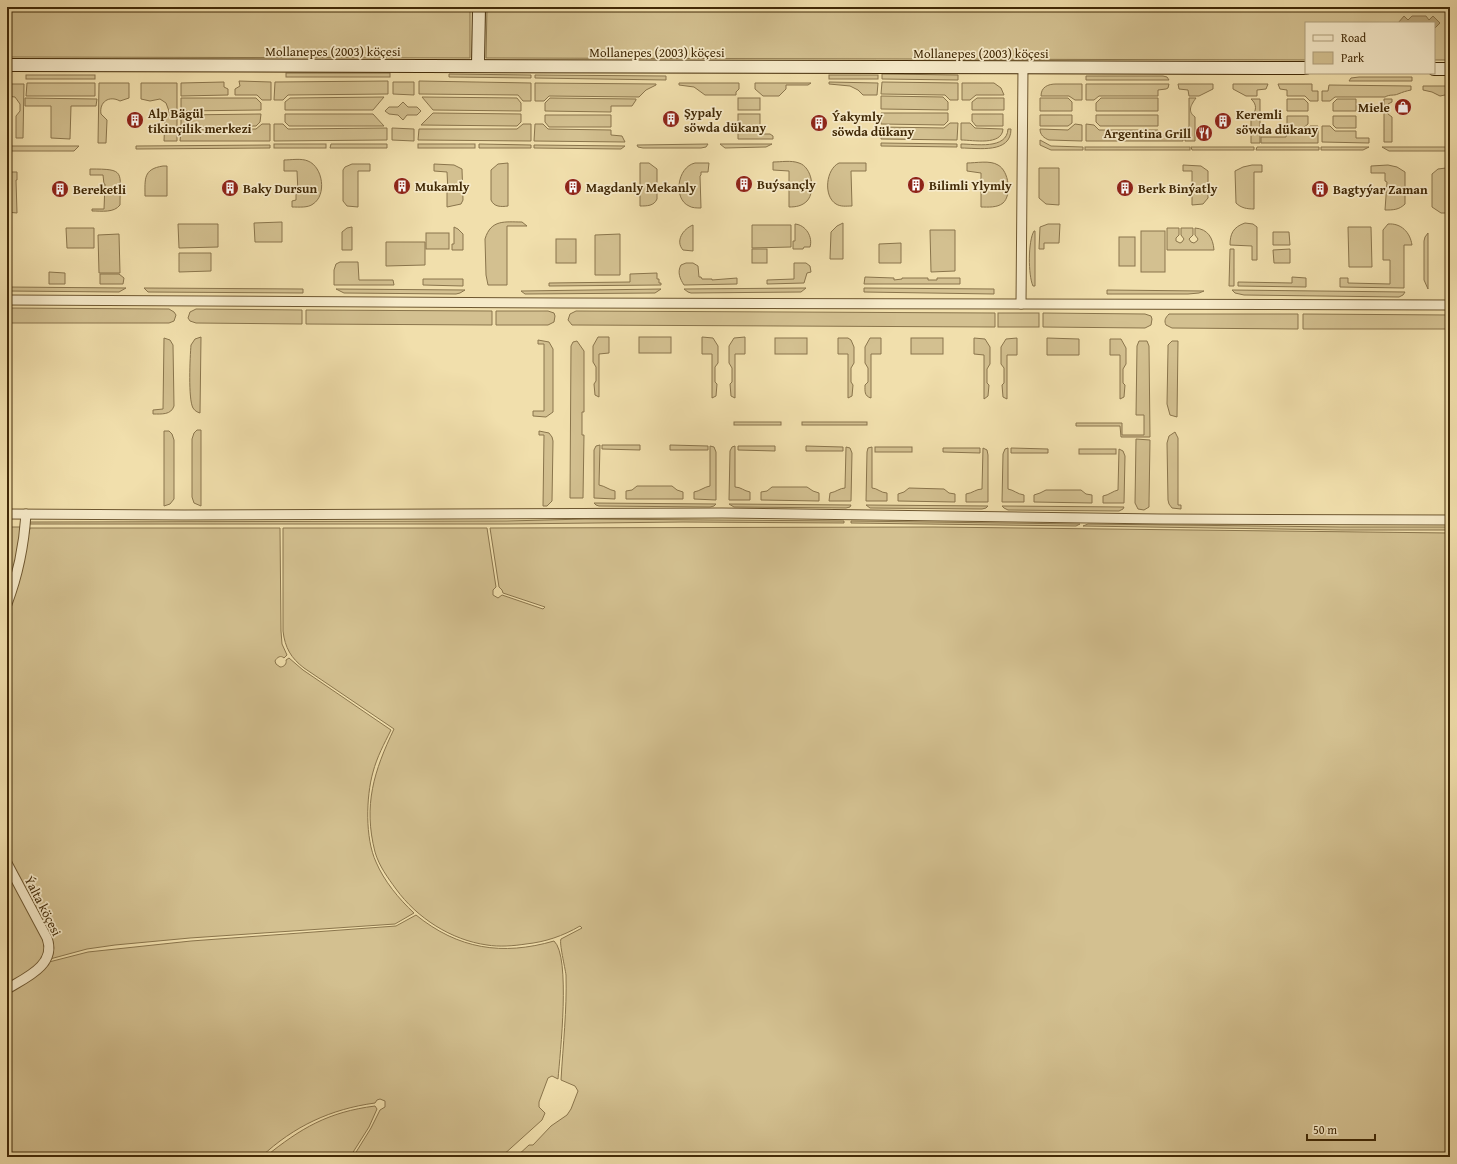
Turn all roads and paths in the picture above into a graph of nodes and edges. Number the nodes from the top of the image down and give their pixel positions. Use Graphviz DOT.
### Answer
graph roads {
  1 [pos="479,7"];
  2 [pos="7,65"];
  3 [pos="478,65"];
  4 [pos="1023,67"];
  5 [pos="1305,68"];
  6 [pos="1435,69"];
  7 [pos="1450,69"];
  8 [pos="7,300"];
  9 [pos="1021,304"];
  10 [pos="1450,305"];
  11 [pos="7,514"];
  12 [pos="26,514"];
  13 [pos="1450,520"];
  14 [pos="7,604"];
  15 [pos="7,863"];
  16 [pos="7,989"];
  1 -- 3 [label="street"];
  2 -- 3 [label="street, Mollanepes (2003) köçesi"];
  3 -- 4 [label="street, Mollanepes (2003) köçesi"];
  4 -- 5 [label="street, Mollanepes (2003) köçesi"];
  4 -- 9 [label="street"];
  6 -- 7 [label="street"];
  8 -- 9 [label="street"];
  9 -- 10 [label="street"];
  11 -- 12 [label="street"];
  12 -- 13 [label="street"];
  12 -- 14 [label="street"];
  15 -- 16 [label="street, Ýalta köçesi"];
}
